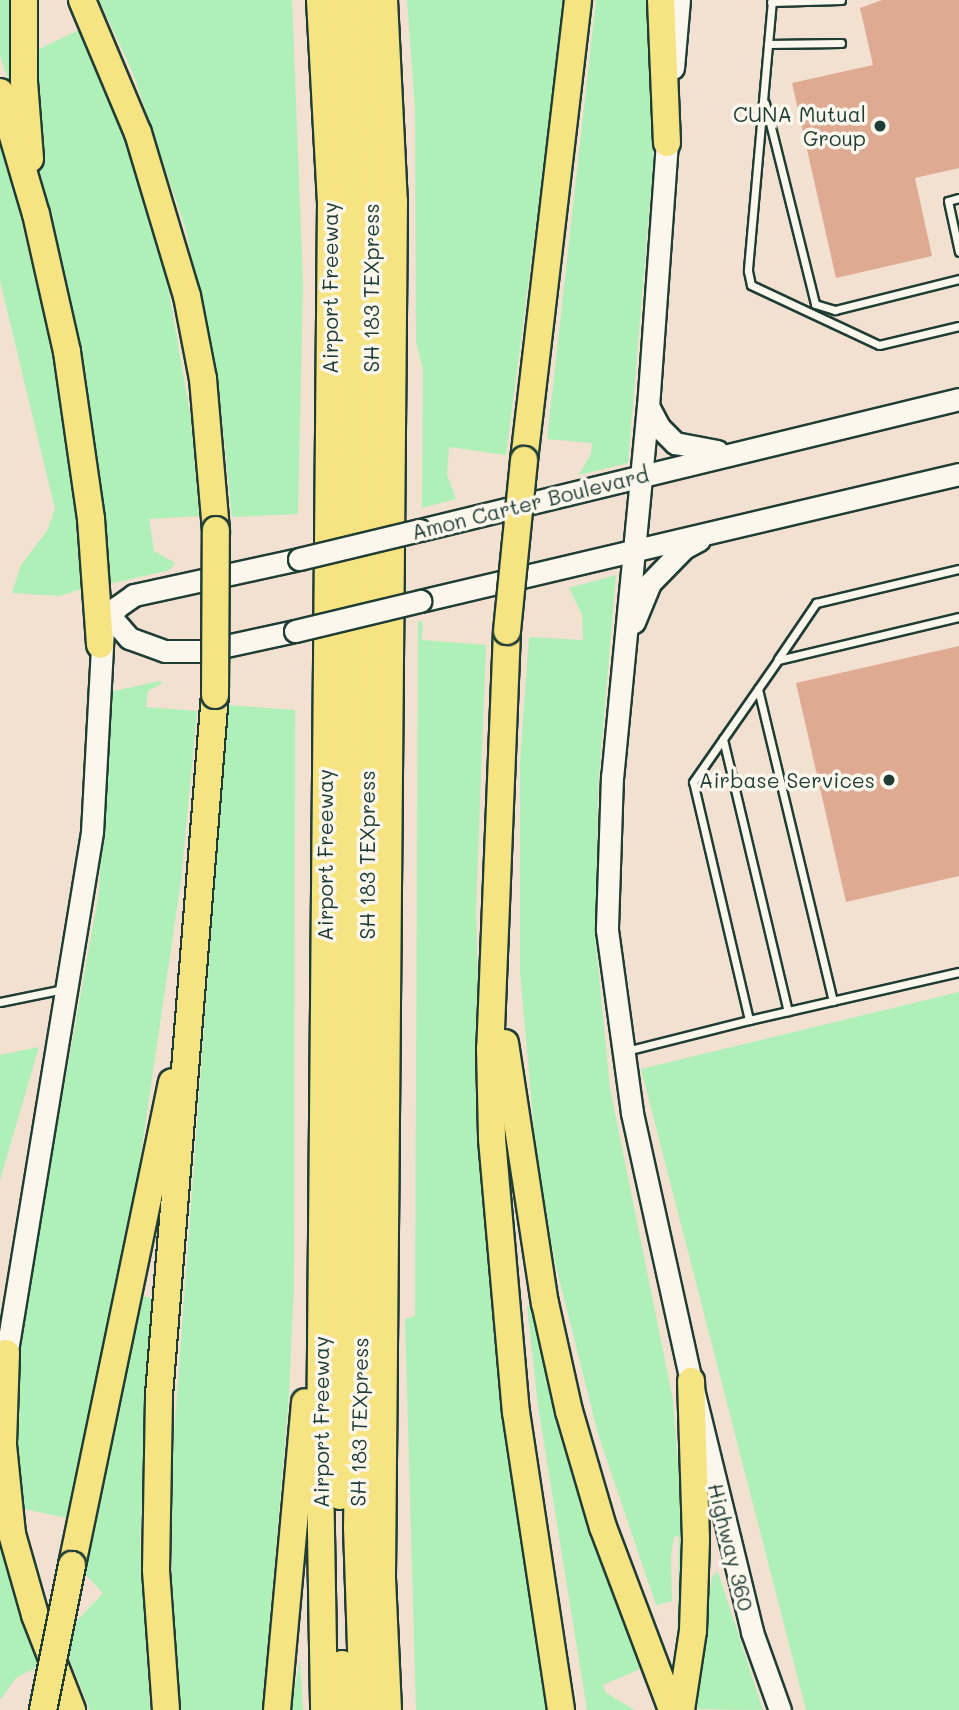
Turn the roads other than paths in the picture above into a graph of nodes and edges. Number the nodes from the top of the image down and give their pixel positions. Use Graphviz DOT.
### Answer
graph roads {
  1 [pos="24,0"];
  2 [pos="82,0"];
  3 [pos="320,0"];
  4 [pos="342,0"];
  5 [pos="362,0"];
  6 [pos="384,0"];
  7 [pos="578,0"];
  8 [pos="661,0"];
  9 [pos="679,0"];
  10 [pos="841,0"];
  11 [pos="771,1"];
  12 [pos="841,43"];
  13 [pos="768,44"];
  14 [pos="0,92"];
  15 [pos="763,96"];
  16 [pos="667,143"];
  17 [pos="959,198"];
  18 [pos="36,214"];
  19 [pos="959,252"];
  20 [pos="959,280"];
  21 [pos="959,326"];
  22 [pos="959,399"];
  23 [pos="648,405"];
  24 [pos="744,450"];
  25 [pos="959,474"];
  26 [pos="641,477"];
  27 [pos="721,530"];
  28 [pos="634,550"];
  29 [pos="959,569"];
  30 [pos="103,607"];
  31 [pos="959,617"];
  32 [pos="625,643"];
  33 [pos="100,645"];
  34 [pos="778,660"];
  35 [pos="758,688"];
  36 [pos="723,739"];
  37 [pos="496,842"];
  38 [pos="959,972"];
  39 [pos="68,988"];
  40 [pos="833,1001"];
  41 [pos="0,1002"];
  42 [pos="190,1002"];
  43 [pos="788,1011"];
  44 [pos="749,1020"];
  45 [pos="624,1051"];
  46 [pos="322,1239"];
  47 [pos="6,1353"];
  48 [pos="691,1381"];
  49 [pos="0,1388"];
  50 [pos="43,1710"];
  51 [pos="72,1710"];
  52 [pos="166,1710"];
  53 [pos="277,1710"];
  54 [pos="324,1710"];
  55 [pos="344,1710"];
  56 [pos="363,1710"];
  57 [pos="388,1710"];
  58 [pos="561,1710"];
  59 [pos="672,1710"];
  60 [pos="681,1710"];
  61 [pos="780,1710"];
  1 -- 18 [label="highway"];
  2 -- 42 [label="highway, bridge"];
  3 -- 46 [label="highway, Airport Freeway"];
  4 -- 55 [label="highway, SH 183 TEXpress"];
  5 -- 56 [label="highway, SH 183 TEXpress"];
  6 -- 57 [label="highway"];
  7 -- 37 [label="highway, bridge"];
  8 -- 16 [label="highway"];
  9 -- 16 [label="main road"];
  10 -- 11 [label="lane"];
  11 -- 13 [label="lane"];
  12 -- 13 [label="lane"];
  13 -- 15 [label="lane"];
  14 -- 18 [label="highway"];
  15 -- 20 [label="lane"];
  15 -- 21 [label="lane"];
  16 -- 23 [label="main road"];
  17 -- 19 [label="lane"];
  18 -- 30 [label="highway"];
  22 -- 24 [label="main road, Amon Carter Boulevard"];
  23 -- 24 [label="main road"];
  23 -- 26 [label="main road"];
  24 -- 26 [label="main road, Amon Carter Boulevard"];
  25 -- 27 [label="main road"];
  26 -- 28 [label="main road"];
  26 -- 30 [label="main road, Amon Carter Boulevard, bridge"];
  27 -- 28 [label="main road"];
  27 -- 32 [label="main road"];
  28 -- 30 [label="main road, bridge"];
  28 -- 32 [label="main road"];
  29 -- 34 [label="lane"];
  30 -- 33 [label="highway"];
  31 -- 34 [label="lane"];
  32 -- 45 [label="main road"];
  33 -- 39 [label="main road"];
  34 -- 35 [label="lane"];
  35 -- 36 [label="lane"];
  35 -- 40 [label="lane"];
  36 -- 43 [label="lane"];
  36 -- 44 [label="lane"];
  37 -- 58 [label="highway"];
  37 -- 59 [label="highway"];
  38 -- 40 [label="lane"];
  39 -- 41 [label="lane"];
  39 -- 47 [label="main road"];
  40 -- 43 [label="lane"];
  42 -- 50 [label="highway, bridge"];
  42 -- 52 [label="highway"];
  43 -- 44 [label="lane"];
  44 -- 45 [label="lane"];
  45 -- 48 [label="main road"];
  46 -- 53 [label="highway"];
  46 -- 54 [label="highway, Airport Freeway"];
  47 -- 49 [label="main road"];
  47 -- 51 [label="highway"];
  48 -- 60 [label="highway"];
  48 -- 61 [label="main road, Highway 360"];
}
